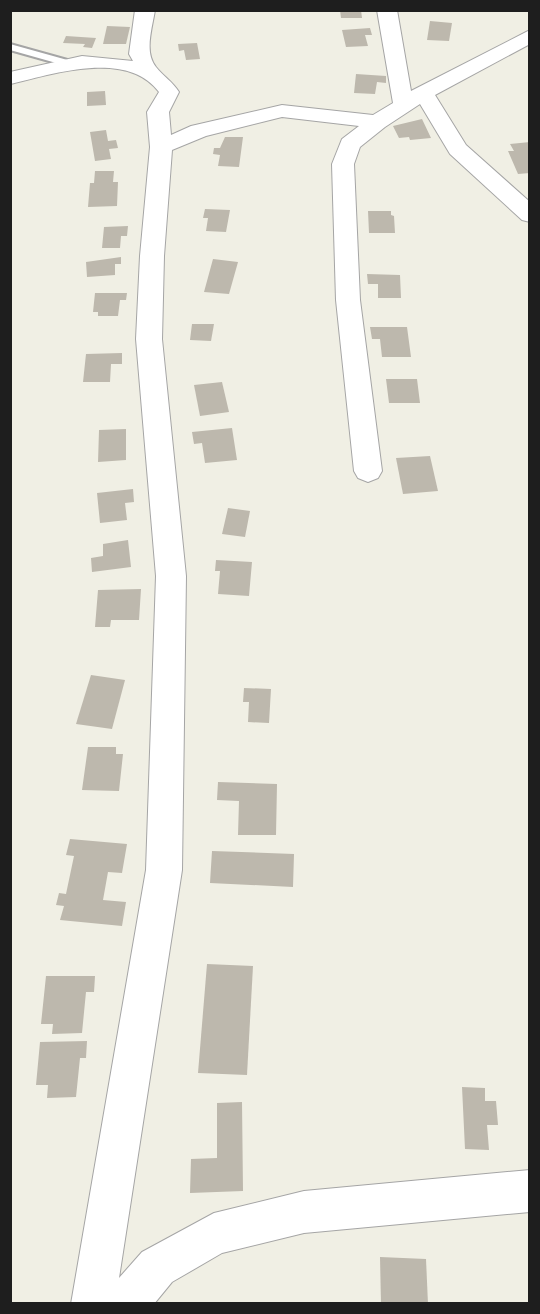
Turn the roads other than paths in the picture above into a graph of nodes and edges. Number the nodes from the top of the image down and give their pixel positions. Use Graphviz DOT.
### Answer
graph roads {
  1 [pos="145,10"];
  2 [pos="387,10"];
  3 [pos="530,36"];
  4 [pos="10,47"];
  5 [pos="67,63"];
  6 [pos="148,71"];
  7 [pos="10,78"];
  8 [pos="423,93"];
  9 [pos="403,103"];
  10 [pos="377,122"];
  11 [pos="161,147"];
  12 [pos="530,215"];
  13 [pos="368,471"];
  14 [pos="530,1191"];
  15 [pos="93,1304"];
  16 [pos="125,1304"];
  1 -- 6 [label="street"];
  2 -- 9 [label="street"];
  3 -- 8 [label="street"];
  4 -- 5 [label="lane"];
  5 -- 6 [label="street"];
  5 -- 7 [label="street"];
  6 -- 11 [label="street"];
  8 -- 9 [label="street"];
  8 -- 12 [label="street"];
  9 -- 10 [label="street"];
  10 -- 11 [label="street"];
  10 -- 13 [label="street"];
  11 -- 15 [label="street"];
  14 -- 16 [label="street"];
}
